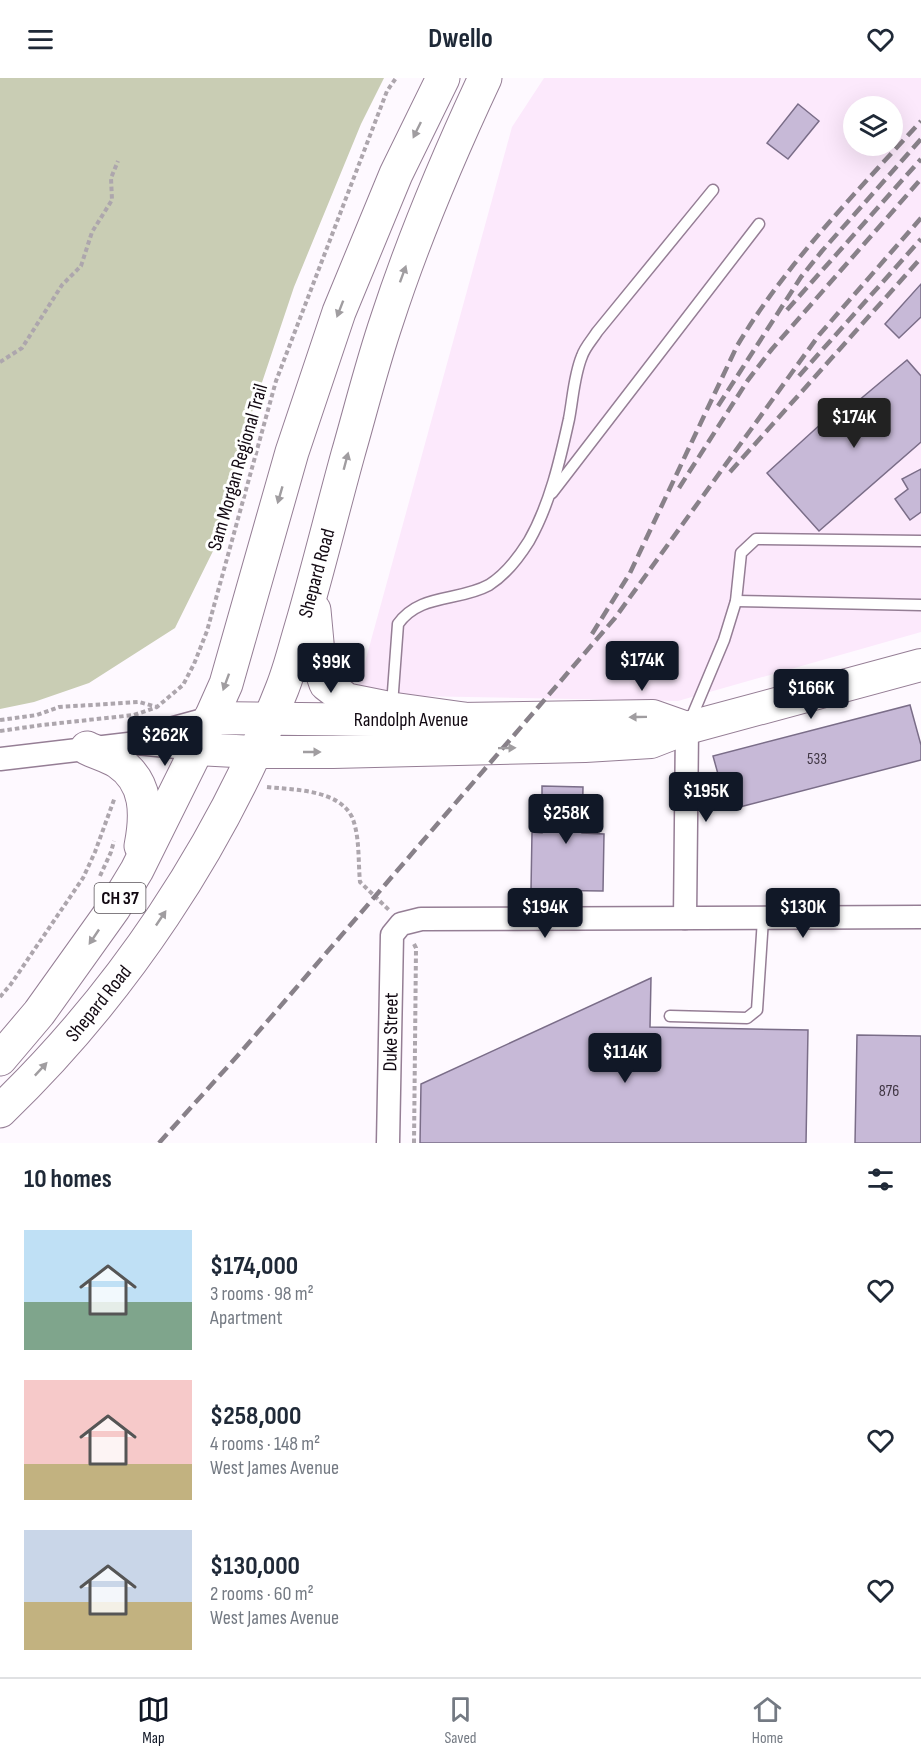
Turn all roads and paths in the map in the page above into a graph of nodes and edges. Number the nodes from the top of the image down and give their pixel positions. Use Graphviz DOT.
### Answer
graph roads {
  1 [pos="396,78"];
  2 [pos="443,78"];
  3 [pos="486,78"];
  4 [pos="118,161"];
  5 [pos="712,190"];
  6 [pos="759,224"];
  7 [pos="0,362"];
  8 [pos="548,498"];
  9 [pos="921,541"];
  10 [pos="313,587"];
  11 [pos="736,601"];
  12 [pos="921,605"];
  13 [pos="921,665"];
  14 [pos="157,707"];
  15 [pos="392,714"];
  16 [pos="210,718"];
  17 [pos="270,718"];
  18 [pos="464,719"];
  19 [pos="0,720"];
  20 [pos="687,728"];
  21 [pos="0,731"];
  22 [pos="137,743"];
  23 [pos="87,748"];
  24 [pos="197,749"];
  25 [pos="254,752"];
  26 [pos="0,759"];
  27 [pos="296,791"];
  28 [pos="120,793"];
  29 [pos="116,833"];
  30 [pos="137,870"];
  31 [pos="97,881"];
  32 [pos="921,917"];
  33 [pos="685,918"];
  34 [pos="763,919"];
  35 [pos="406,931"];
  36 [pos="0,997"];
  37 [pos="670,1016"];
  38 [pos="0,1059"];
  39 [pos="0,1111"];
  40 [pos="388,1143"];
  41 [pos="414,1143"];
  1 -- 14 [label="path, Sam Morgan Regional Trail"];
  2 -- 16 [label="highway, Shepard Road, one-way"];
  10 -- 3 [label="highway, Shepard Road, one-way"];
  4 -- 7 [label="path"];
  5 -- 8 [label="lane"];
  6 -- 8 [label="lane"];
  8 -- 15 [label="lane"];
  9 -- 11 [label="lane"];
  10 -- 15 [label="highway"];
  10 -- 17 [label="highway, Shepard Road"];
  11 -- 12 [label="lane"];
  11 -- 20 [label="lane"];
  13 -- 20 [label="street, Randolph Avenue"];
  14 -- 19 [label="path"];
  14 -- 21 [label="path, Sam Morgan Regional Trail"];
  15 -- 17 [label="street, Randolph Avenue"];
  15 -- 18 [label="highway"];
  16 -- 17 [label="street, Randolph Avenue"];
  16 -- 22 [label="street, Randolph Avenue"];
  16 -- 24 [label="highway, Shepard Road / CH 37"];
  17 -- 25 [label="highway, Shepard Road / CH 37"];
  20 -- 18 [label="street, Randolph Avenue, one-way"];
  25 -- 20 [label="street, Randolph Avenue, one-way"];
  20 -- 33 [label="street"];
  22 -- 23 [label="street, Randolph Avenue"];
  22 -- 24 [label="street, Randolph Avenue"];
  23 -- 26 [label="street, Randolph Avenue"];
  23 -- 30 [label="highway"];
  24 -- 25 [label="street, Randolph Avenue"];
  24 -- 30 [label="highway, Shepard Road / CH 37"];
  39 -- 25 [label="highway, Shepard Road / CH 37, one-way"];
  27 -- 35 [label="path"];
  28 -- 36 [label="path"];
  29 -- 31 [label="path"];
  30 -- 38 [label="highway, Shepard Road / CH 37, one-way"];
  32 -- 34 [label="street"];
  33 -- 34 [label="street"];
  33 -- 35 [label="street"];
  34 -- 37 [label="lane"];
  35 -- 40 [label="street, Duke Street"];
  35 -- 41 [label="path"];
}
